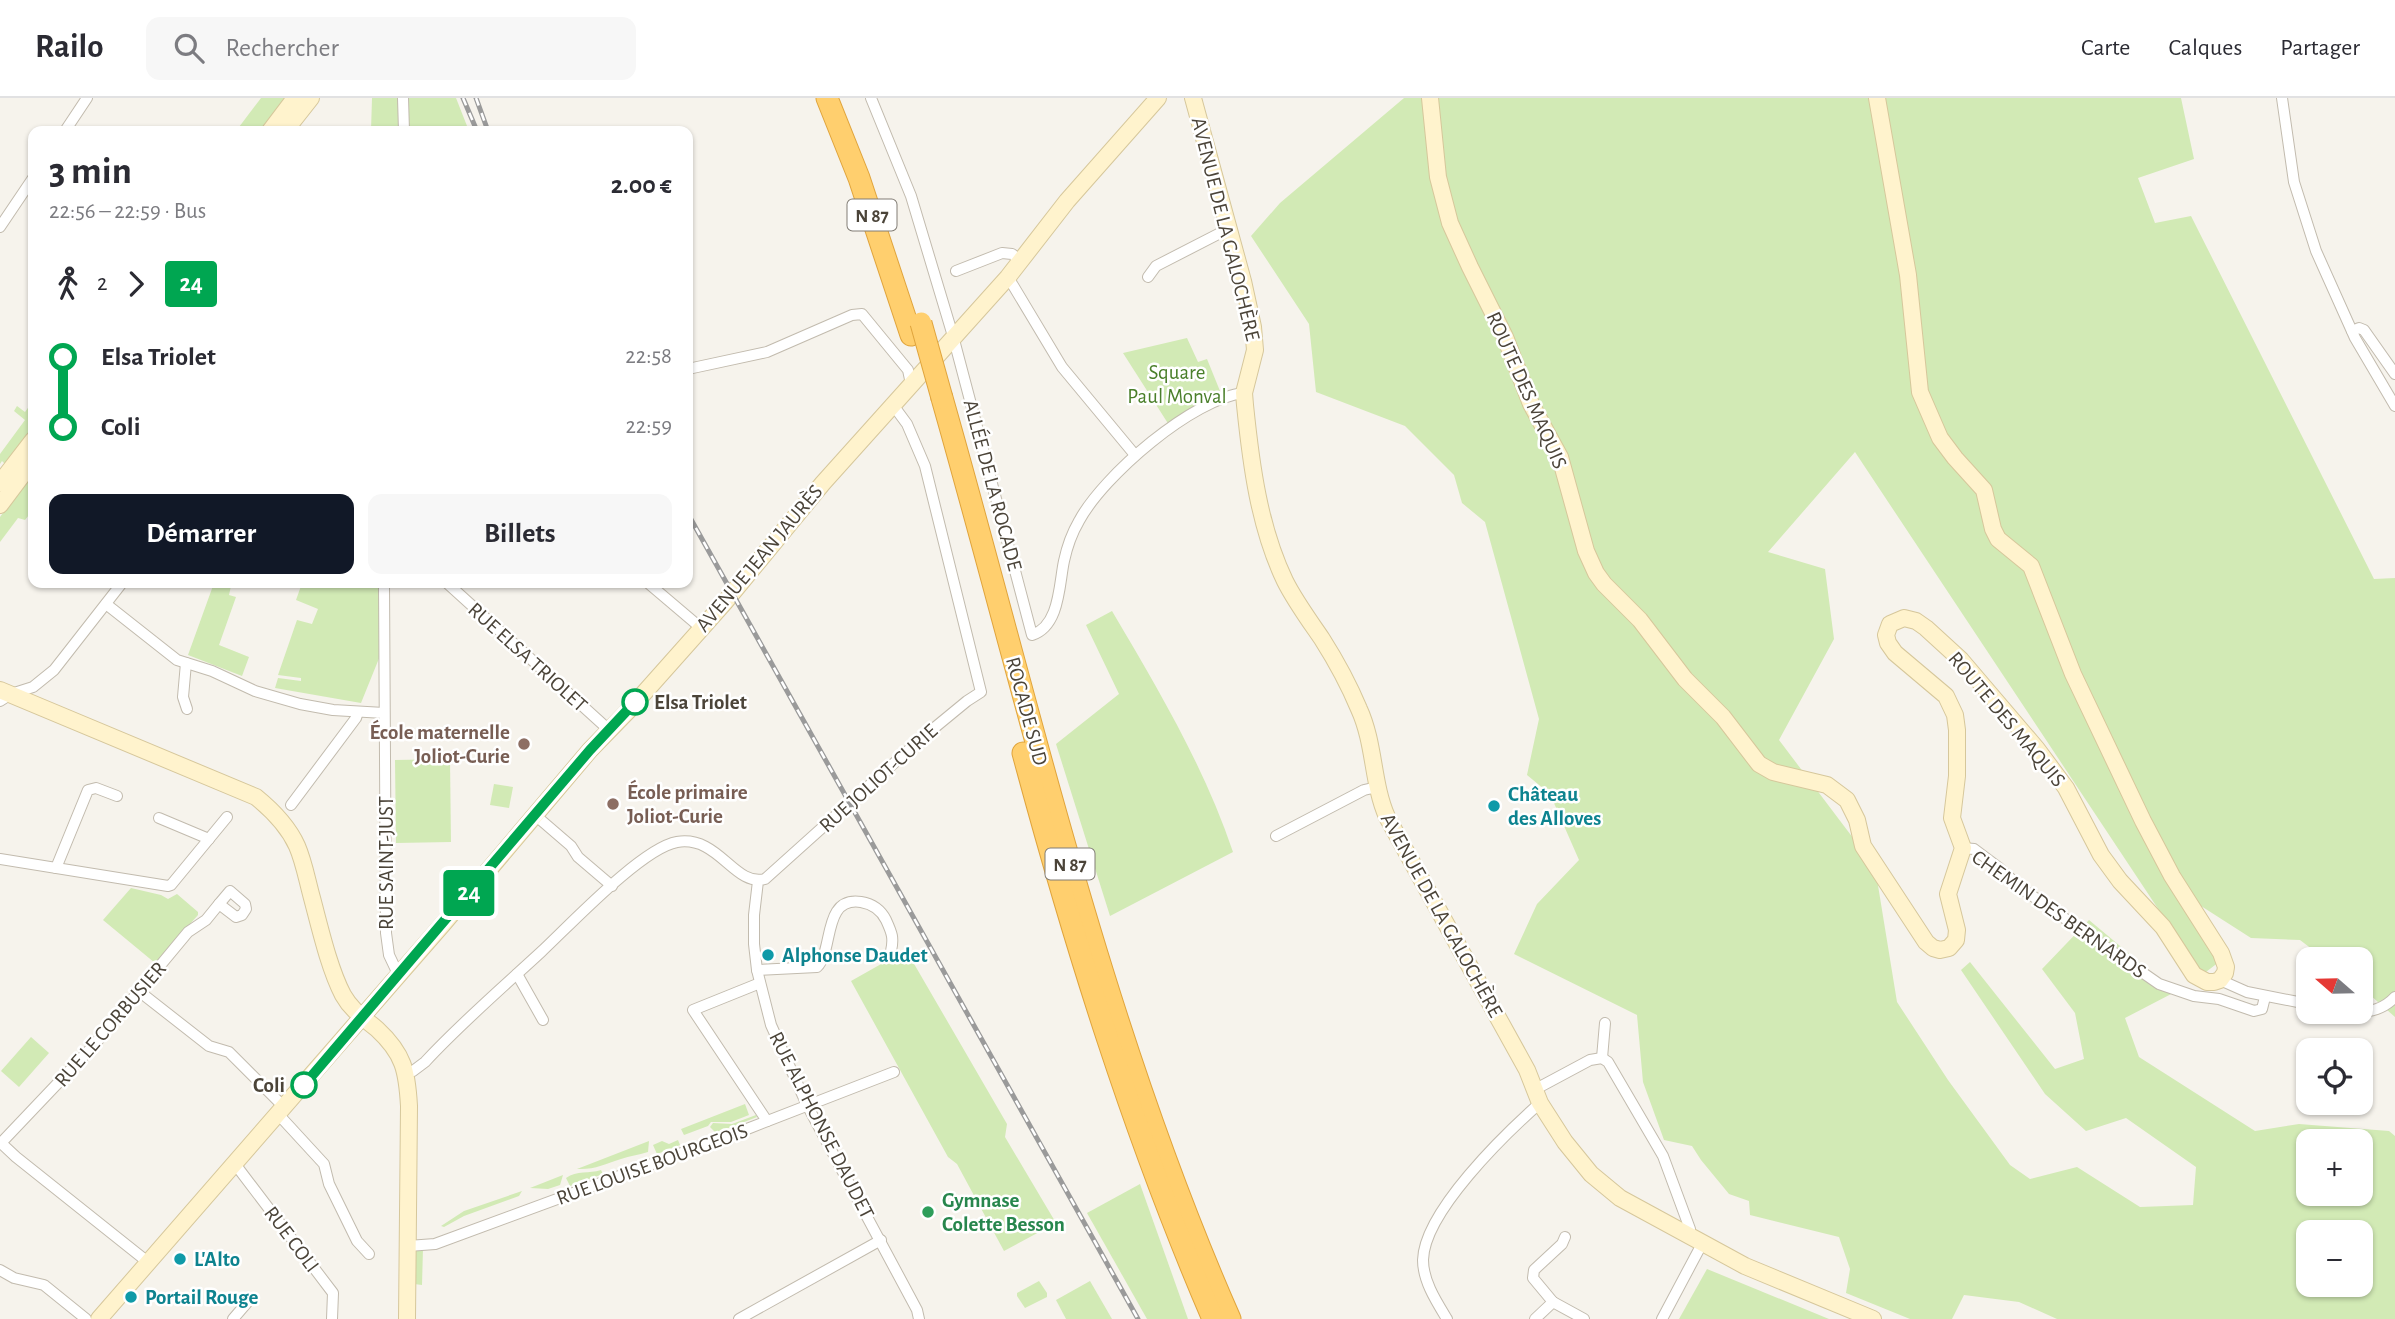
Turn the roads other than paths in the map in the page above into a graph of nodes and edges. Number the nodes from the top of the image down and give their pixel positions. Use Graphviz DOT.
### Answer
graph roads {
  1 [pos="87,98"];
  2 [pos="295,98"];
  3 [pos="311,98"];
  4 [pos="403,98"];
  5 [pos="827,98"];
  6 [pos="841,98"];
  7 [pos="871,98"];
  8 [pos="1158,98"];
  9 [pos="1193,98"];
  10 [pos="1430,98"];
  11 [pos="1877,98"];
  12 [pos="2282,98"];
  13 [pos="68,126"];
  14 [pos="274,126"];
  15 [pos="289,126"];
  16 [pos="404,126"];
  17 [pos="28,185"];
  18 [pos="0,227"];
  19 [pos="1228,229"];
  20 [pos="1021,261"];
  21 [pos="956,271"];
  22 [pos="1008,277"];
  23 [pos="1147,277"];
  24 [pos="916,329"];
  25 [pos="2352,331"];
  26 [pos="953,336"];
  27 [pos="693,368"];
  28 [pos="2395,374"];
  29 [pos="911,384"];
  30 [pos="1244,393"];
  31 [pos="937,404"];
  32 [pos="893,405"];
  33 [pos="2395,405"];
  34 [pos="28,447"];
  35 [pos="1135,455"];
  36 [pos="28,468"];
  37 [pos="0,483"];
  38 [pos="0,505"];
  39 [pos="118,588"];
  40 [pos="384,588"];
  41 [pos="453,588"];
  42 [pos="654,588"];
  43 [pos="106,604"];
  44 [pos="701,628"];
  45 [pos="186,663"];
  46 [pos="4,695"];
  47 [pos="187,709"];
  48 [pos="358,712"];
  49 [pos="384,713"];
  50 [pos="610,730"];
  51 [pos="1377,787"];
  52 [pos="117,796"];
  53 [pos="291,805"];
  54 [pos="535,815"];
  55 [pos="227,817"];
  56 [pos="159,818"];
  57 [pos="1276,836"];
  58 [pos="209,839"];
  59 [pos="1963,848"];
  60 [pos="0,859"];
  61 [pos="56,868"];
  62 [pos="758,881"];
  63 [pos="612,886"];
  64 [pos="219,904"];
  65 [pos="891,951"];
  66 [pos="757,970"];
  67 [pos="398,974"];
  68 [pos="517,974"];
  69 [pos="2220,980"];
  70 [pos="760,983"];
  71 [pos="141,992"];
  72 [pos="2266,997"];
  73 [pos="2395,997"];
  74 [pos="2296,1002"];
  75 [pos="2373,1010"];
  76 [pos="360,1017"];
  77 [pos="543,1020"];
  78 [pos="1605,1023"];
  79 [pos="1601,1058"];
  80 [pos="404,1066"];
  81 [pos="894,1072"];
  82 [pos="1537,1097"];
  83 [pos="807,1105"];
  84 [pos="281,1110"];
  85 [pos="767,1121"];
  86 [pos="0,1143"];
  87 [pos="235,1164"];
  88 [pos="1564,1237"];
  89 [pos="1696,1238"];
  90 [pos="881,1240"];
  91 [pos="408,1245"];
  92 [pos="369,1254"];
  93 [pos="149,1263"];
  94 [pos="0,1270"];
  95 [pos="251,1298"];
  96 [pos="1553,1302"];
  97 [pos="86,1319"];
  98 [pos="99,1319"];
  99 [pos="233,1319"];
  100 [pos="332,1319"];
  101 [pos="407,1319"];
  102 [pos="740,1319"];
  103 [pos="919,1319"];
  104 [pos="1213,1319"];
  105 [pos="1230,1319"];
  106 [pos="1447,1319"];
  107 [pos="1535,1319"];
  108 [pos="1584,1319"];
  109 [pos="1662,1319"];
  110 [pos="1873,1319"];
  1 -- 13 [label="street"];
  2 -- 14 [label="main road"];
  3 -- 15 [label="main road"];
  4 -- 16 [label="street"];
  5 -- 24 [label="highway, ROCADE SUD / N 87"];
  6 -- 24 [label="highway, ROCADE SUD / N 87"];
  7 -- 26 [label="street, ALLÉE DE LA ROCADE"];
  8 -- 20 [label="main road, AVENUE JEAN JAURÈS"];
  9 -- 19 [label="main road, AVENUE DE LA GALOCHÈRE"];
  10 -- 59 [label="main road, ROUTE DES MAQUIS"];
  11 -- 69 [label="main road"];
  12 -- 25 [label="street"];
  17 -- 18 [label="street"];
  19 -- 23 [label="street"];
  19 -- 30 [label="main road, AVENUE DE LA GALOCHÈRE"];
  20 -- 21 [label="street"];
  20 -- 22 [label="main road, AVENUE JEAN JAURÈS"];
  22 -- 26 [label="main road, AVENUE JEAN JAURÈS"];
  22 -- 35 [label="street"];
  24 -- 31 [label="highway, ROCADE SUD / N 87, bridge"];
  25 -- 28 [label="street"];
  25 -- 33 [label="street"];
  26 -- 29 [label="main road, AVENUE JEAN JAURÈS"];
  26 -- 35 [label="street, ALLÉE DE LA ROCADE"];
  27 -- 29 [label="street"];
  29 -- 32 [label="main road, AVENUE JEAN JAURÈS"];
  30 -- 35 [label="street"];
  30 -- 51 [label="main road, AVENUE DE LA GALOCHÈRE"];
  31 -- 104 [label="highway, ROCADE SUD / N 87"];
  31 -- 105 [label="highway, ROCADE SUD / N 87"];
  32 -- 44 [label="main road, AVENUE JEAN JAURÈS"];
  32 -- 62 [label="street, RUE JOLIOT-CURIE"];
  34 -- 37 [label="main road"];
  36 -- 38 [label="main road"];
  39 -- 43 [label="street"];
  40 -- 49 [label="street, RUE SAINT-JUST"];
  41 -- 50 [label="street, RUE ELSA TRIOLET"];
  42 -- 44 [label="street"];
  43 -- 45 [label="street"];
  43 -- 46 [label="street"];
  44 -- 50 [label="main road, AVENUE JEAN JAURÈS"];
  45 -- 47 [label="street"];
  45 -- 48 [label="street"];
  46 -- 76 [label="main road"];
  48 -- 49 [label="street"];
  48 -- 53 [label="street"];
  49 -- 67 [label="street, RUE SAINT-JUST"];
  50 -- 54 [label="main road, AVENUE JEAN JAURÈS"];
  51 -- 57 [label="street"];
  51 -- 82 [label="main road, AVENUE DE LA GALOCHÈRE"];
  52 -- 61 [label="street"];
  54 -- 63 [label="street"];
  54 -- 67 [label="main road, AVENUE JEAN JAURÈS"];
  55 -- 58 [label="street"];
  56 -- 58 [label="street"];
  58 -- 61 [label="street"];
  59 -- 69 [label="main road, ROUTE DES MAQUIS"];
  59 -- 72 [label="street, CHEMIN DES BERNARDS"];
  60 -- 61 [label="street"];
  62 -- 63 [label="street"];
  62 -- 66 [label="street, RUE ALPHONSE DAUDET"];
  63 -- 68 [label="street"];
  64 -- 71 [label="street, RUE LE CORBUSIER"];
  65 -- 66 [label="street"];
  66 -- 70 [label="street, RUE ALPHONSE DAUDET"];
  67 -- 76 [label="main road, AVENUE JEAN JAURÈS"];
  68 -- 77 [label="street"];
  68 -- 80 [label="street"];
  69 -- 72 [label="street"];
  70 -- 83 [label="street, RUE ALPHONSE DAUDET"];
  70 -- 85 [label="street"];
  71 -- 84 [label="street"];
  71 -- 86 [label="street, RUE LE CORBUSIER"];
  72 -- 74 [label="street"];
  73 -- 75 [label="street"];
  76 -- 80 [label="main road"];
  76 -- 84 [label="main road, AVENUE JEAN JAURÈS"];
  78 -- 79 [label="street"];
  79 -- 82 [label="street"];
  79 -- 89 [label="street"];
  80 -- 91 [label="main road"];
  81 -- 83 [label="street, RUE LOUISE BOURGEOIS"];
  82 -- 89 [label="main road, AVENUE DE LA GALOCHÈRE"];
  82 -- 106 [label="street"];
  83 -- 85 [label="street, RUE LOUISE BOURGEOIS"];
  83 -- 90 [label="street, RUE ALPHONSE DAUDET"];
  84 -- 87 [label="main road, AVENUE JEAN JAURÈS"];
  84 -- 92 [label="street"];
  85 -- 91 [label="street, RUE LOUISE BOURGEOIS"];
  86 -- 93 [label="street"];
  87 -- 93 [label="main road, AVENUE JEAN JAURÈS"];
  87 -- 100 [label="street, RUE COLI"];
  88 -- 96 [label="street"];
  89 -- 109 [label="street"];
  89 -- 110 [label="main road, AVENUE DE LA GALOCHÈRE"];
  90 -- 102 [label="street"];
  90 -- 103 [label="street, RUE ALPHONSE DAUDET"];
  91 -- 101 [label="main road"];
  93 -- 98 [label="main road, AVENUE JEAN JAURÈS"];
  94 -- 97 [label="street"];
  95 -- 99 [label="street"];
  96 -- 107 [label="street"];
  96 -- 108 [label="street"];
}
